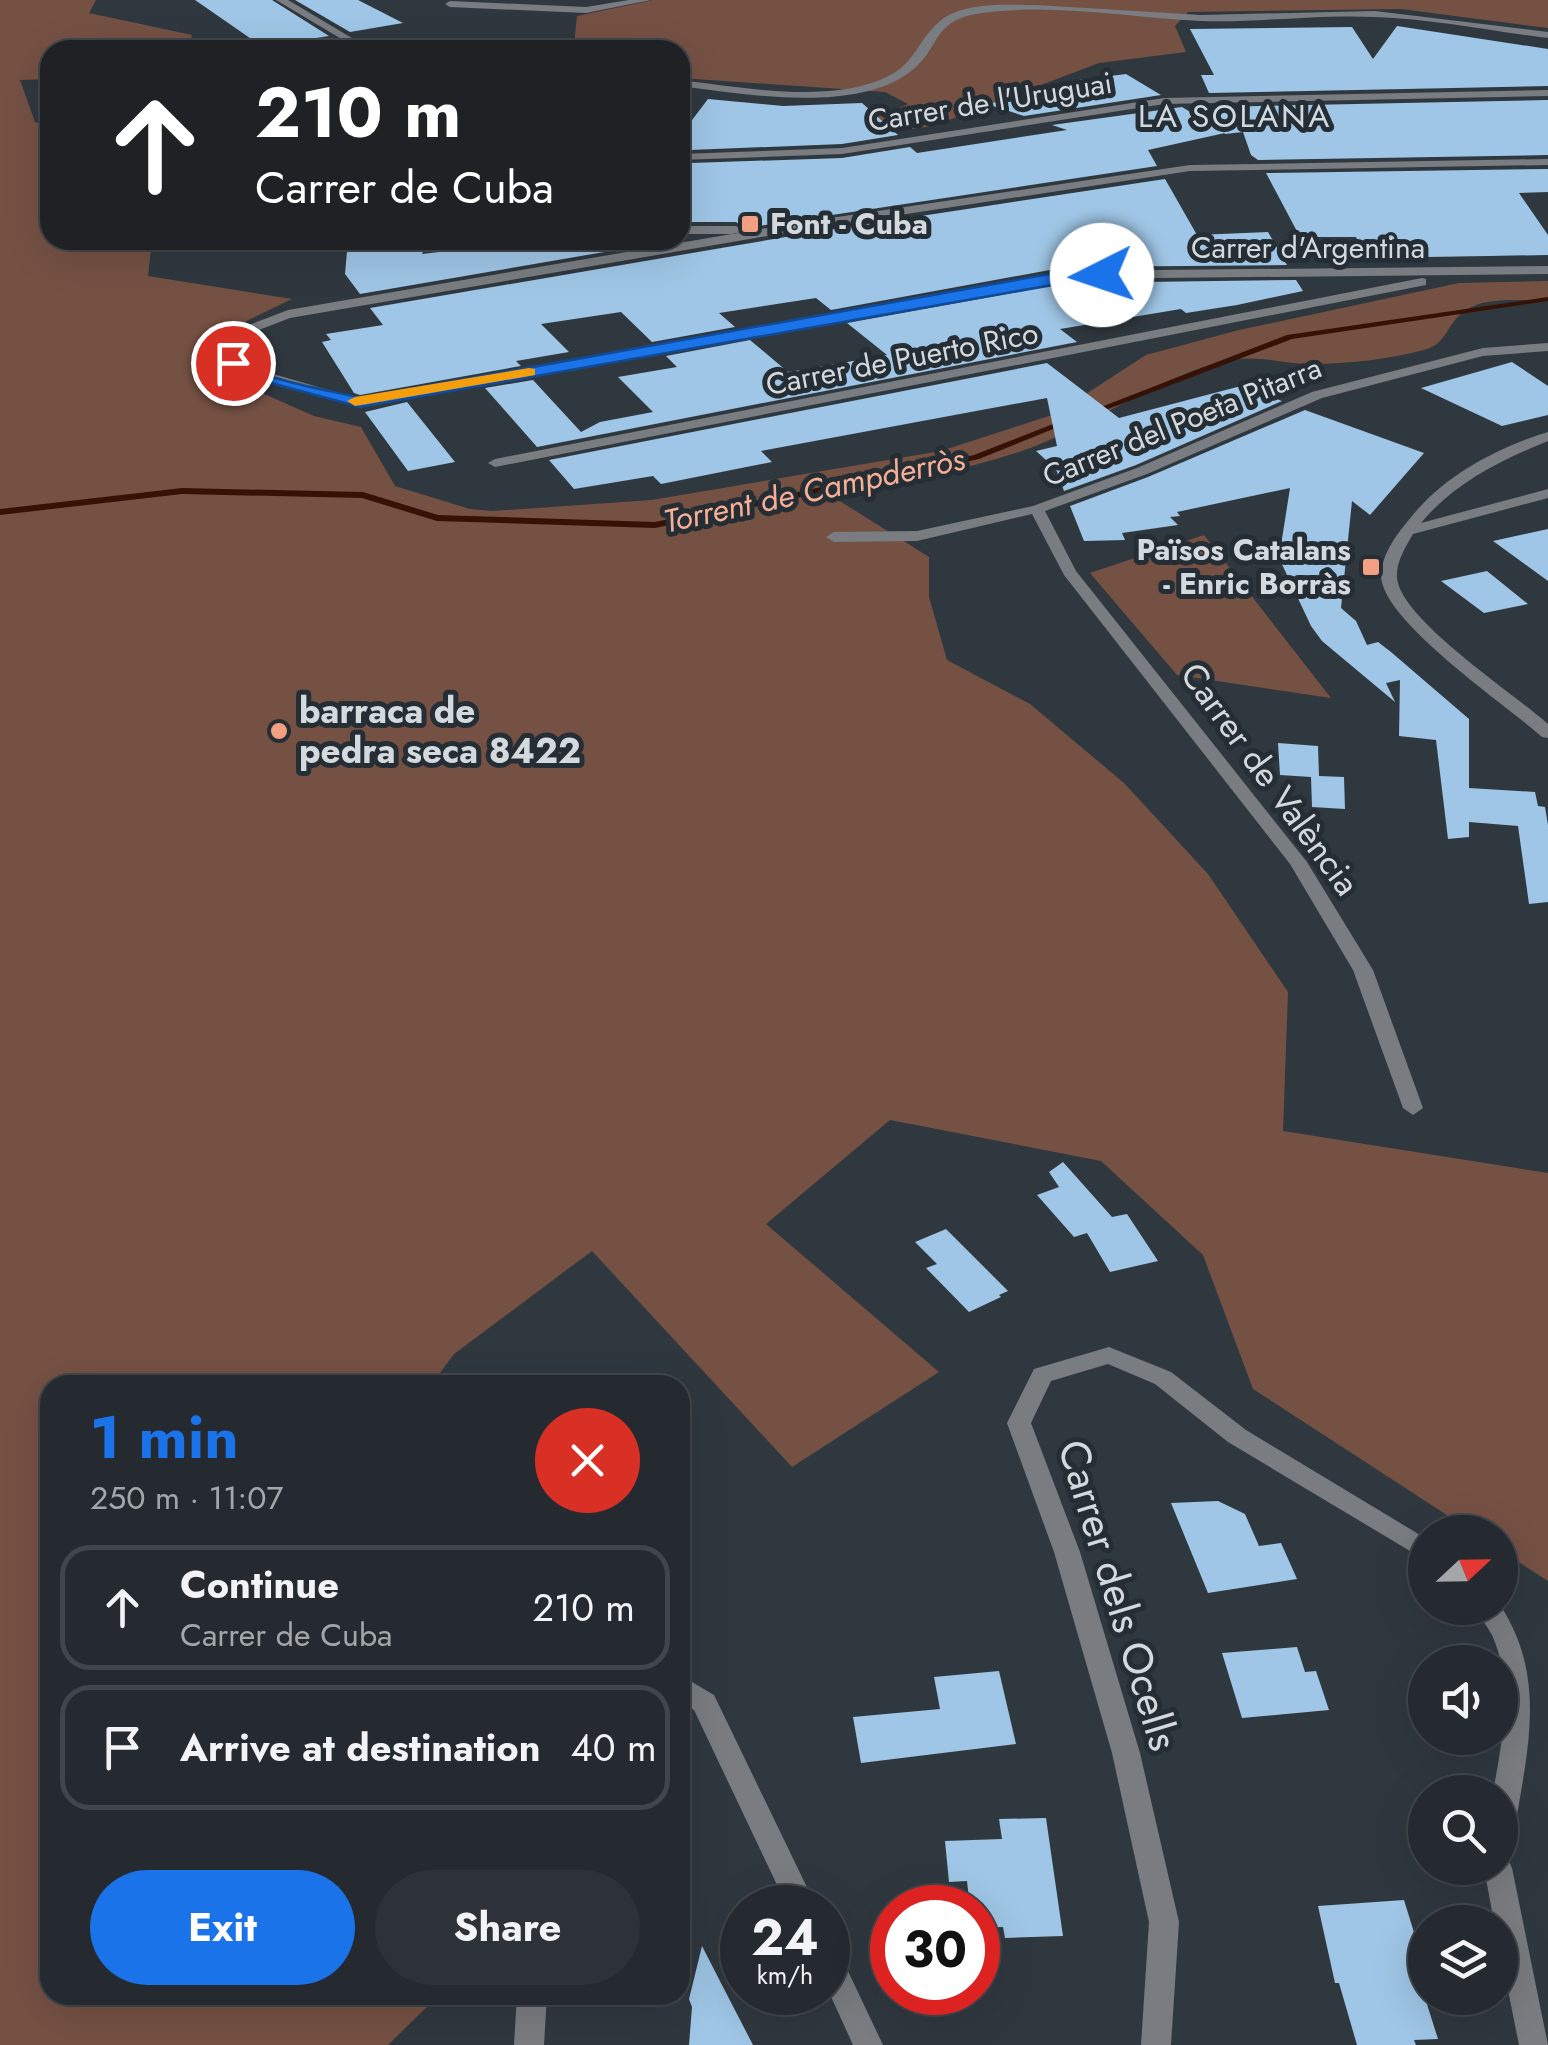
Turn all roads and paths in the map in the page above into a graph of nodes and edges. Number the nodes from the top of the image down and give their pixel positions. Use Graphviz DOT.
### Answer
graph roads {
  1 [pos="281,0"];
  2 [pos="646,0"];
  3 [pos="450,4"];
  4 [pos="1548,35"];
  5 [pos="350,40"];
  6 [pos="690,85"];
  7 [pos="1548,94"];
  8 [pos="690,156"];
  9 [pos="1548,162"];
  10 [pos="804,228"];
  11 [pos="690,230"];
  12 [pos="690,247"];
  13 [pos="672,250"];
  14 [pos="1548,270"];
  15 [pos="1382,272"];
  16 [pos="1473,272"];
  17 [pos="1377,290"];
  18 [pos="1548,347"];
  19 [pos="1548,436"];
  20 [pos="495,463"];
  21 [pos="1548,494"];
  22 [pos="1038,509"];
  23 [pos="1405,532"];
  24 [pos="834,537"];
  25 [pos="1548,733"];
  26 [pos="1414,1108"];
  27 [pos="1408,1540"];
  28 [pos="1502,1625"];
  29 [pos="690,1693"];
  30 [pos="1508,1775"];
  31 [pos="792,1885"];
  32 [pos="1501,1885"];
  33 [pos="531,2005"];
  34 [pos="850,2006"];
  35 [pos="529,2045"];
  36 [pos="868,2045"];
  37 [pos="1156,2045"];
  38 [pos="1534,2045"];
  1 -- 5 [label="street"];
  2 -- 3 [label="street"];
  4 -- 6 [label="street"];
  7 -- 8 [label="street, Carrer de l'Uruguai"];
  9 -- 10 [label="street"];
  10 -- 11 [label="street"];
  10 -- 12 [label="street, Carrer d'Argentina"];
  13 -- 15 [label="street, Carrer d'Argentina"];
  14 -- 16 [label="street, Carrer d'Argentina"];
  15 -- 16 [label="street, Carrer d'Argentina"];
  15 -- 17 [label="street"];
  16 -- 17 [label="street, Carrer de Puerto Rico"];
  17 -- 20 [label="street, Carrer de Puerto Rico"];
  18 -- 22 [label="street, Carrer del Poeta Pitarra"];
  19 -- 23 [label="street"];
  21 -- 23 [label="street"];
  22 -- 24 [label="street, Carrer del Poeta Pitarra"];
  22 -- 26 [label="street, Carrer de València"];
  23 -- 25 [label="street"];
  27 -- 37 [label="street, Carrer dels Ocells"];
  28 -- 30 [label="street"];
  29 -- 31 [label="street"];
  32 -- 38 [label="street"];
  33 -- 35 [label="street"];
  34 -- 36 [label="street"];
}
